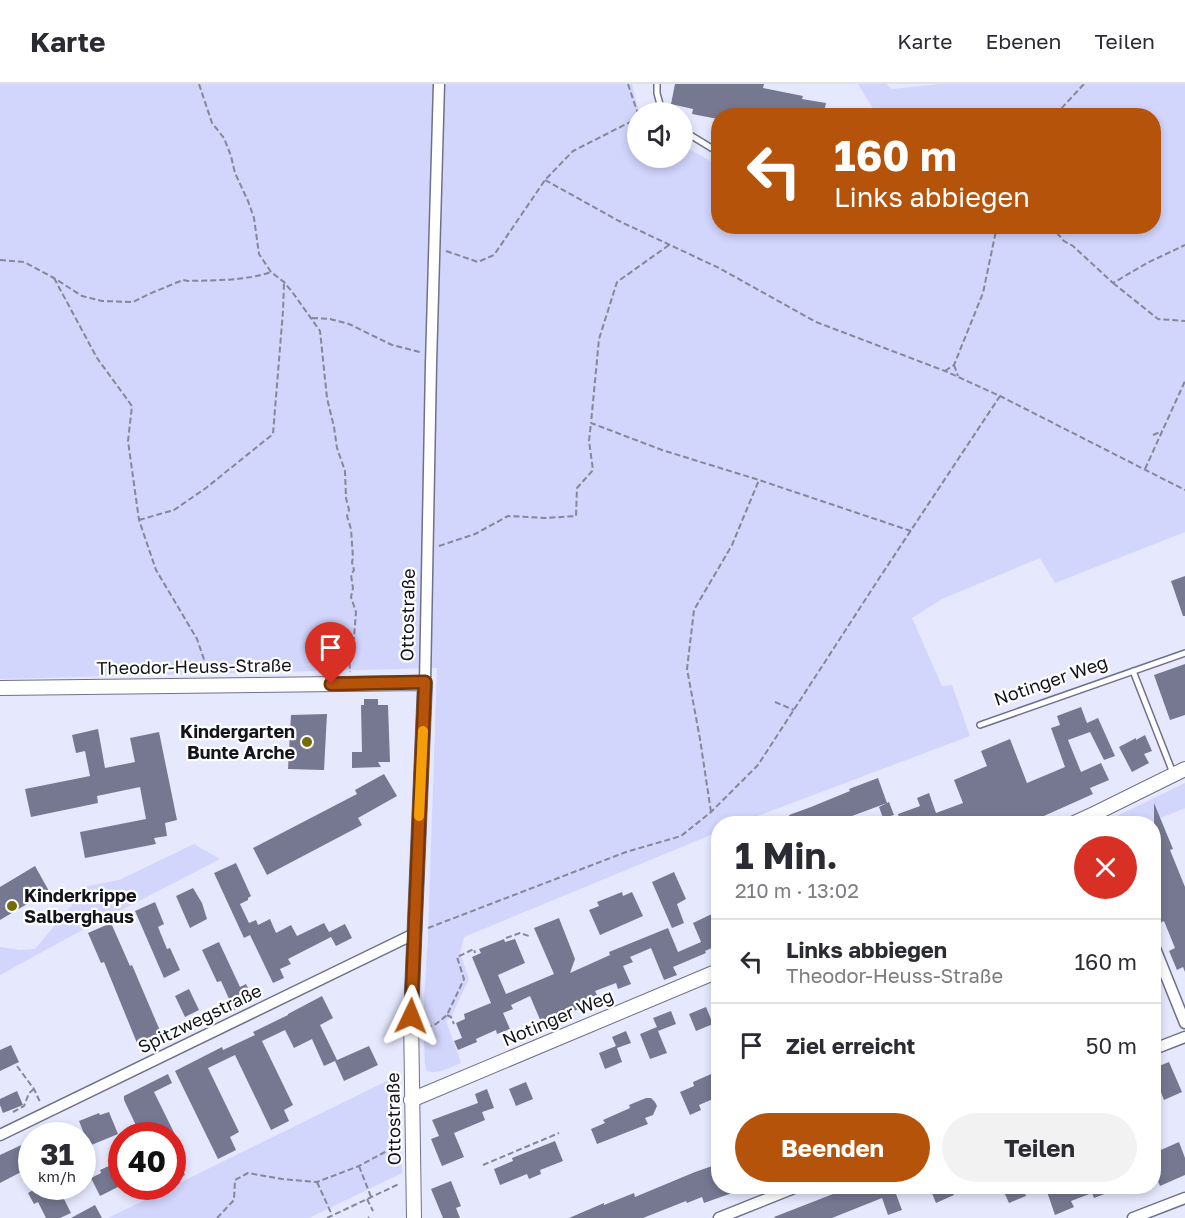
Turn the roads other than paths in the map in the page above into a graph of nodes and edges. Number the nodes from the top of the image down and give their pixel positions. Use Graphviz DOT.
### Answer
graph roads {
  1 [pos="440,84"];
  2 [pos="657,84"];
  3 [pos="659,102"];
  4 [pos="693,137"];
  5 [pos="711,148"];
  6 [pos="1185,653"];
  7 [pos="1133,671"];
  8 [pos="425,682"];
  9 [pos="0,688"];
  10 [pos="980,725"];
  11 [pos="1180,772"];
  12 [pos="1103,816"];
  13 [pos="414,934"];
  14 [pos="1161,963"];
  15 [pos="711,974"];
  16 [pos="1185,1023"];
  17 [pos="1185,1037"];
  18 [pos="1161,1046"];
  19 [pos="411,1100"];
  20 [pos="0,1136"];
  21 [pos="779,1194"];
  22 [pos="1185,1198"];
  23 [pos="414,1218"];
  24 [pos="719,1218"];
  25 [pos="1133,1218"];
  1 -- 8 [label="street, Ottostraße"];
  2 -- 3 [label="lane"];
  4 -- 5 [label="lane"];
  6 -- 7 [label="lane, Notinger Weg"];
  7 -- 10 [label="lane, Notinger Weg"];
  7 -- 11 [label="lane, Notinger Weg"];
  8 -- 9 [label="street, Theodor-Heuss-Straße"];
  8 -- 13 [label="street, Ottostraße"];
  11 -- 12 [label="street, Notinger Weg"];
  13 -- 19 [label="street, Ottostraße"];
  13 -- 20 [label="street, Spitzwegstraße"];
  14 -- 16 [label="street"];
  15 -- 19 [label="street, Notinger Weg"];
  17 -- 18 [label="street"];
  19 -- 23 [label="street, Ottostraße"];
  21 -- 24 [label="street"];
  22 -- 25 [label="street"];
}
